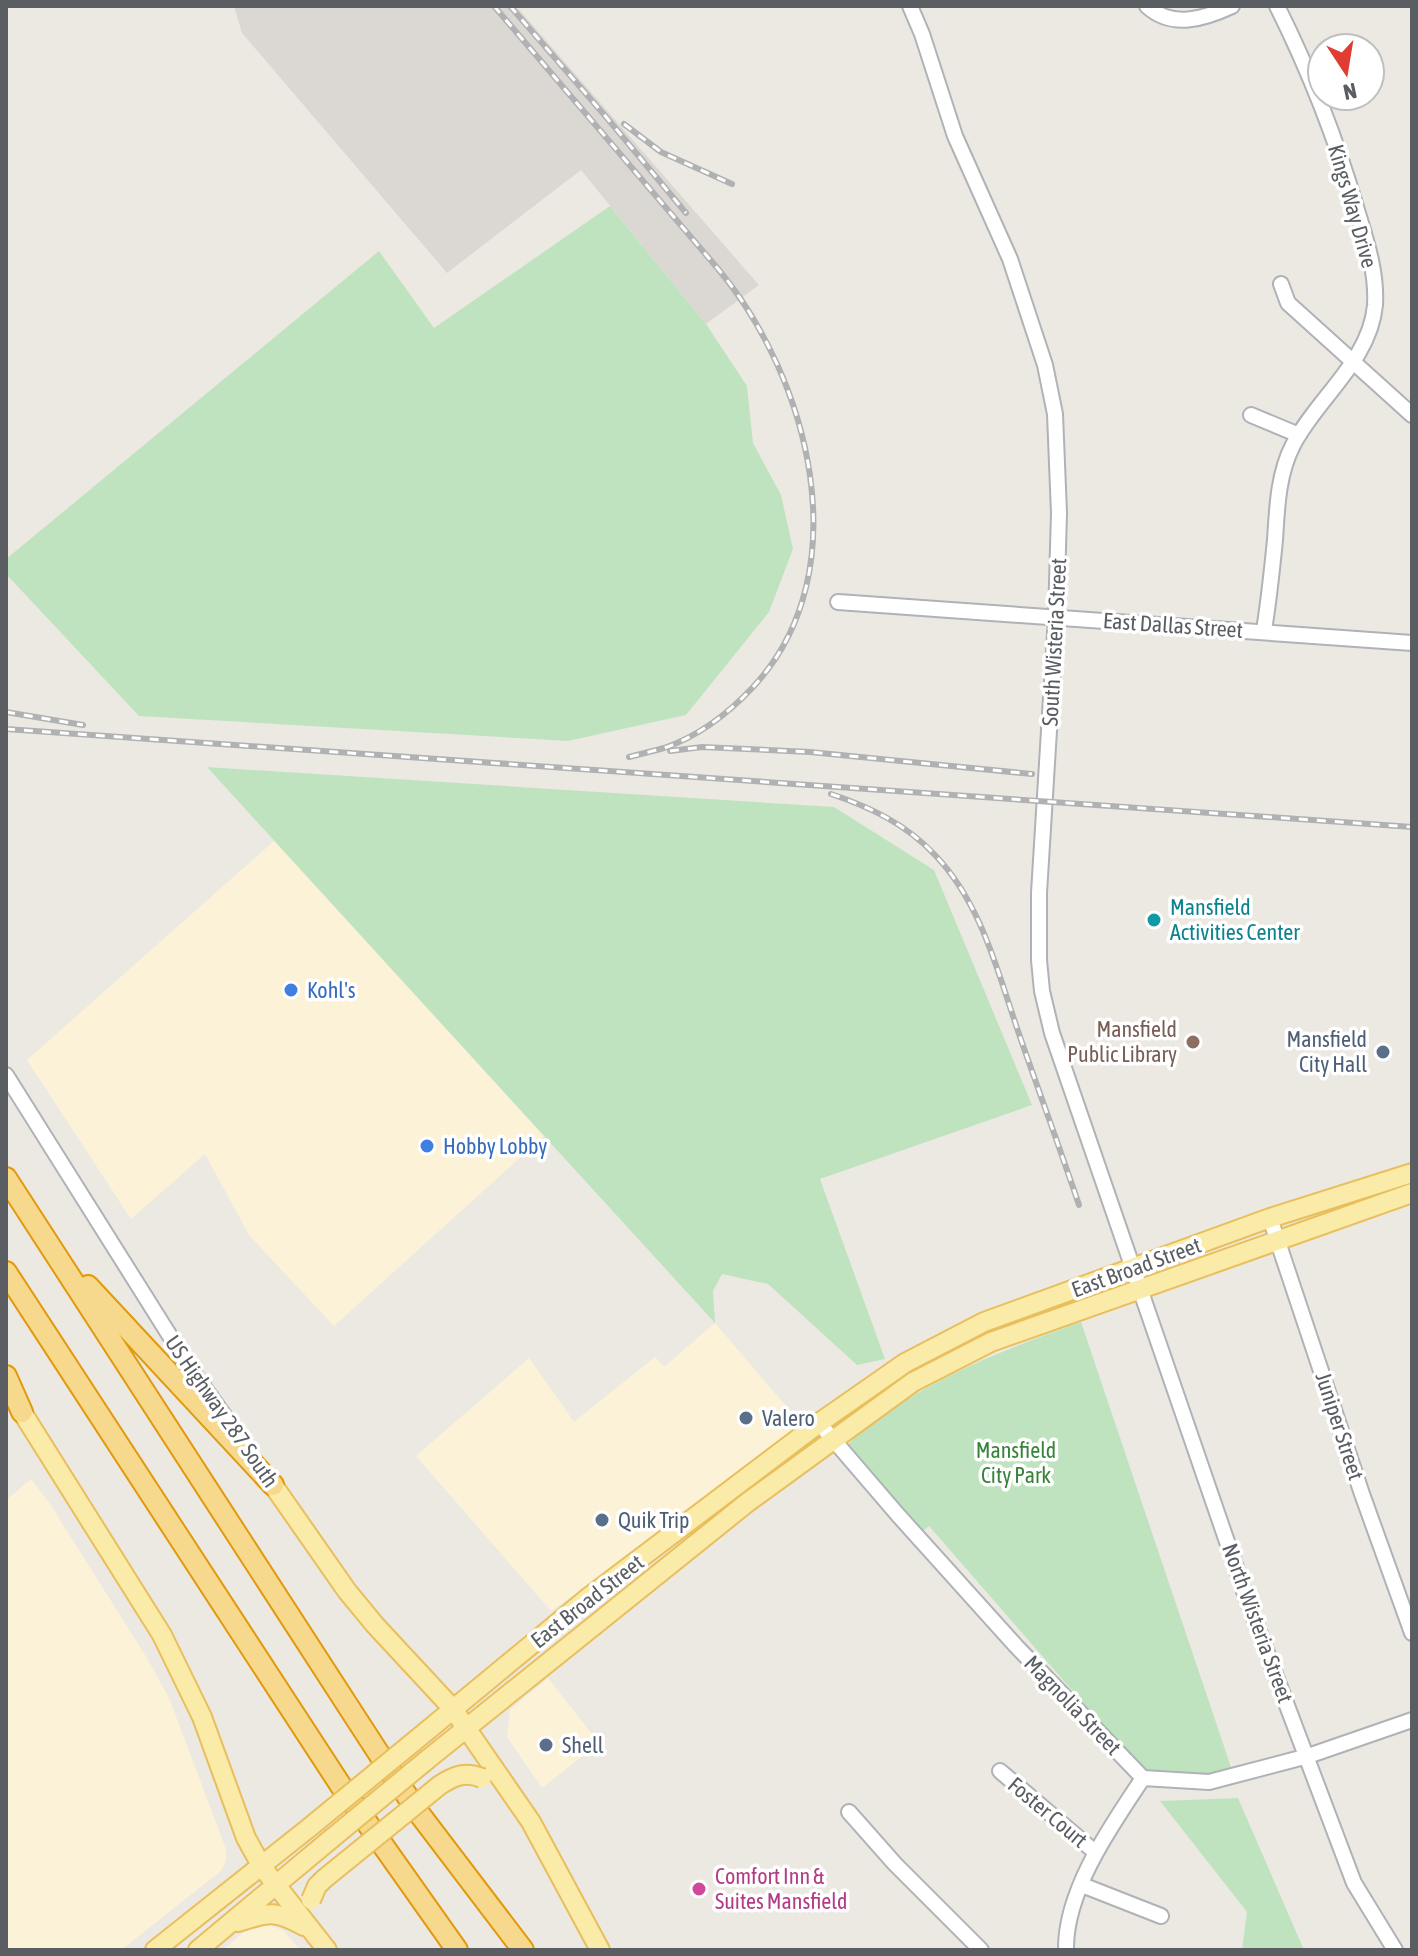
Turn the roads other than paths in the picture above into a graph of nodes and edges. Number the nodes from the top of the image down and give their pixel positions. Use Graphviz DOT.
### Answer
graph roads {
  1 [pos="910,6"];
  2 [pos="1147,6"];
  3 [pos="1232,6"];
  4 [pos="1277,6"];
  5 [pos="1281,284"];
  6 [pos="1353,363"];
  7 [pos="1251,415"];
  8 [pos="1412,415"];
  9 [pos="1299,435"];
  10 [pos="838,602"];
  11 [pos="1056,617"];
  12 [pos="1264,630"];
  13 [pos="1412,643"];
  14 [pos="6,1075"];
  15 [pos="1412,1173"];
  16 [pos="6,1178"];
  17 [pos="1412,1193"];
  18 [pos="1270,1218"];
  19 [pos="1278,1239"];
  20 [pos="52,1248"];
  21 [pos="1133,1269"];
  22 [pos="6,1272"];
  23 [pos="1140,1288"];
  24 [pos="984,1322"];
  25 [pos="991,1342"];
  26 [pos="905,1363"];
  27 [pos="6,1376"];
  28 [pos="913,1382"];
  29 [pos="6,1388"];
  30 [pos="22,1412"];
  31 [pos="819,1423"];
  32 [pos="832,1439"];
  33 [pos="273,1485"];
  34 [pos="735,1487"];
  35 [pos="748,1502"];
  36 [pos="589,1597"];
  37 [pos="605,1617"];
  38 [pos="1412,1633"];
  39 [pos="499,1670"];
  40 [pos="427,1681"];
  41 [pos="453,1709"];
  42 [pos="1412,1720"];
  43 [pos="466,1727"];
  44 [pos="1308,1756"];
  45 [pos="1000,1771"];
  46 [pos="1143,1778"];
  47 [pos="522,1808"];
  48 [pos="849,1812"];
  49 [pos="246,1838"];
  50 [pos="1095,1852"];
  51 [pos="262,1867"];
  52 [pos="276,1885"];
  53 [pos="1082,1885"];
  54 [pos="224,1894"];
  55 [pos="1161,1916"];
  56 [pos="228,1926"];
  57 [pos="308,1929"];
  58 [pos="155,1950"];
  59 [pos="198,1950"];
  60 [pos="327,1950"];
  61 [pos="457,1950"];
  62 [pos="523,1950"];
  63 [pos="600,1950"];
  64 [pos="981,1950"];
  65 [pos="1066,1950"];
  66 [pos="1395,1950"];
  1 -- 11 [label="street, South Wisteria Street"];
  2 -- 3 [label="street"];
  4 -- 6 [label="street, Kings Way Drive"];
  5 -- 6 [label="street"];
  6 -- 8 [label="street"];
  6 -- 9 [label="street, Kings Way Drive"];
  7 -- 9 [label="street"];
  9 -- 12 [label="street, Kings Way Drive"];
  10 -- 11 [label="street, East Dallas Street"];
  11 -- 12 [label="street, East Dallas Street"];
  11 -- 21 [label="street, South Wisteria Street"];
  12 -- 13 [label="street, East Dallas Street"];
  14 -- 33 [label="street, US Highway 287 South"];
  15 -- 18 [label="main road, East Broad Street"];
  16 -- 20 [label="highway"];
  17 -- 19 [label="main road, East Broad Street"];
  18 -- 19 [label="street, Juniper Street"];
  18 -- 21 [label="main road, East Broad Street"];
  19 -- 23 [label="main road, East Broad Street"];
  19 -- 38 [label="street, Juniper Street"];
  20 -- 33 [label="highway"];
  20 -- 62 [label="highway"];
  21 -- 23 [label="street, South Wisteria Street"];
  21 -- 24 [label="main road, East Broad Street"];
  22 -- 61 [label="highway"];
  23 -- 25 [label="main road, East Broad Street"];
  23 -- 44 [label="street, North Wisteria Street"];
  24 -- 25 [label="main road"];
  24 -- 26 [label="main road, East Broad Street"];
  25 -- 28 [label="main road, East Broad Street"];
  26 -- 28 [label="main road"];
  26 -- 31 [label="main road, East Broad Street"];
  27 -- 30 [label="highway"];
  28 -- 32 [label="main road, East Broad Street"];
  29 -- 30 [label="street"];
  30 -- 49 [label="main road"];
  31 -- 32 [label="street, Magnolia Street"];
  31 -- 34 [label="main road, East Broad Street"];
  32 -- 35 [label="main road, East Broad Street"];
  32 -- 46 [label="street, Magnolia Street"];
  33 -- 40 [label="main road, US Highway 287 South"];
  34 -- 35 [label="main road"];
  34 -- 36 [label="main road, East Broad Street"];
  35 -- 37 [label="main road, East Broad Street"];
  36 -- 37 [label="main road"];
  36 -- 39 [label="main road, East Broad Street"];
  37 -- 43 [label="main road, East Broad Street"];
  39 -- 40 [label="main road"];
  39 -- 41 [label="main road, East Broad Street"];
  40 -- 41 [label="main road, US Highway 287 South"];
  41 -- 43 [label="main road, US Highway 287 South"];
  41 -- 51 [label="main road, East Broad Street, bridge"];
  42 -- 44 [label="street"];
  43 -- 47 [label="main road, US Highway 287 South"];
  43 -- 52 [label="main road, East Broad Street, bridge"];
  44 -- 46 [label="street"];
  44 -- 66 [label="street, North Wisteria Street"];
  45 -- 50 [label="street, Foster Court"];
  46 -- 50 [label="street"];
  47 -- 57 [label="main road, bridge"];
  47 -- 63 [label="main road, US Highway 287 South"];
  48 -- 64 [label="street"];
  49 -- 51 [label="main road"];
  49 -- 54 [label="main road"];
  50 -- 53 [label="street"];
  51 -- 52 [label="main road"];
  51 -- 54 [label="main road, East Broad Street"];
  52 -- 56 [label="main road, East Broad Street"];
  52 -- 57 [label="main road"];
  53 -- 55 [label="street"];
  53 -- 65 [label="street"];
  54 -- 58 [label="main road, East Broad Street"];
  56 -- 57 [label="main road"];
  56 -- 59 [label="main road, East Broad Street"];
  57 -- 60 [label="main road"];
}
